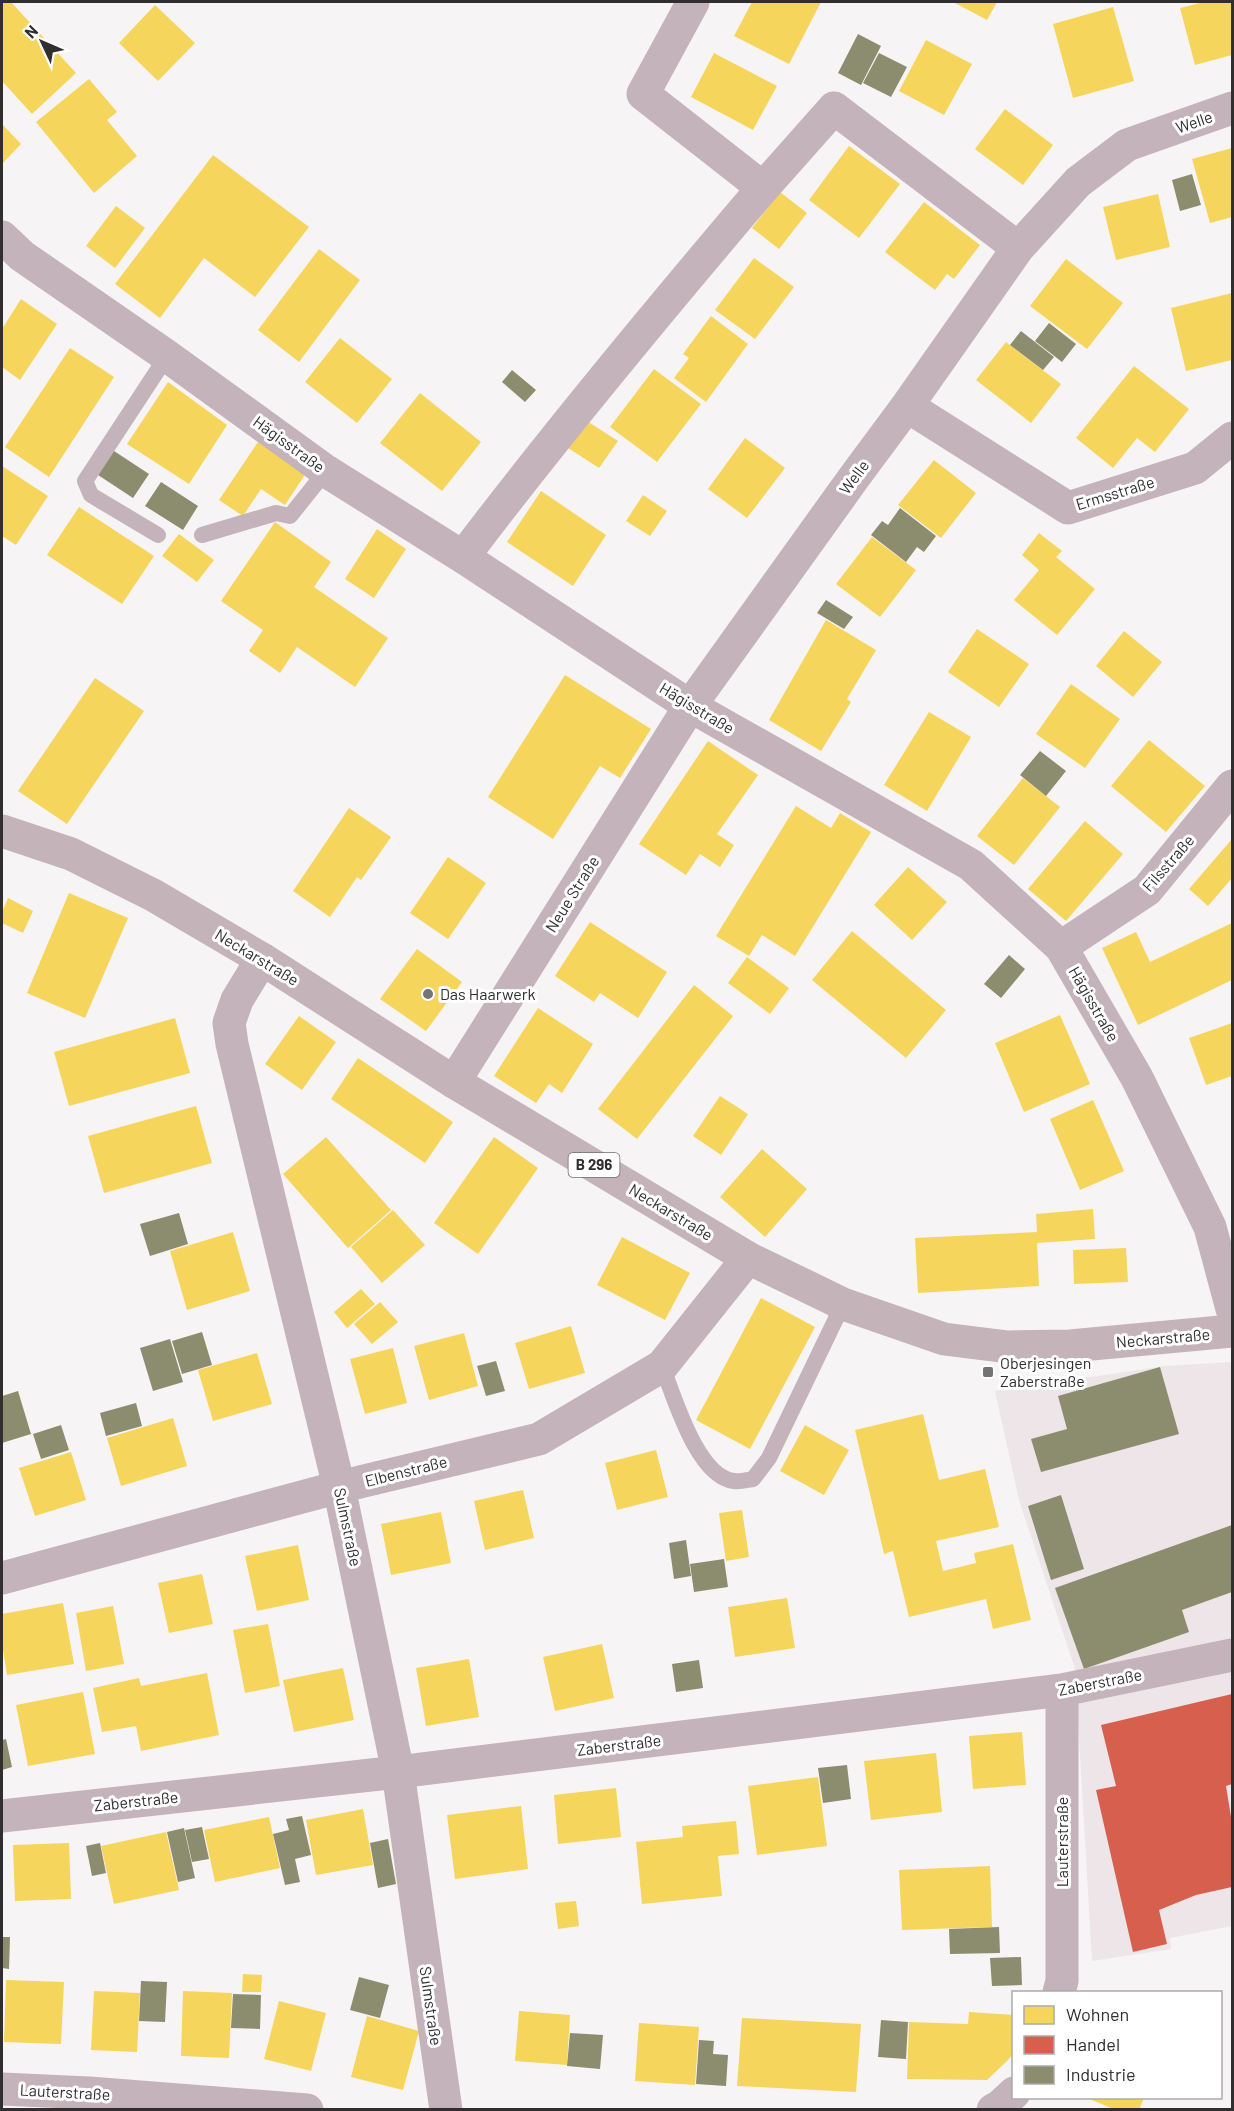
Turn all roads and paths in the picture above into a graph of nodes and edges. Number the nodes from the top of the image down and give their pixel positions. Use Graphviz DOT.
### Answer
graph roads {
  1 [pos="693,2"];
  2 [pos="1233,108"];
  3 [pos="763,188"];
  4 [pos="2,237"];
  5 [pos="1018,248"];
  6 [pos="167,356"];
  7 [pos="907,406"];
  8 [pos="1233,438"];
  9 [pos="327,471"];
  10 [pos="158,535"];
  11 [pos="202,535"];
  12 [pos="463,557"];
  13 [pos="690,706"];
  14 [pos="1233,786"];
  15 [pos="2,831"];
  16 [pos="1061,947"];
  17 [pos="262,959"];
  18 [pos="454,1082"];
  19 [pos="1221,1225"];
  20 [pos="748,1258"];
  21 [pos="843,1304"];
  22 [pos="1233,1309"];
  23 [pos="1233,1331"];
  24 [pos="662,1366"];
  25 [pos="339,1487"];
  26 [pos="2,1578"];
  27 [pos="1233,1655"];
  28 [pos="1062,1690"];
  29 [pos="398,1772"];
  30 [pos="2,1816"];
  31 [pos="1059,1991"];
  32 [pos="2,2089"];
  33 [pos="1012,2095"];
  34 [pos="307,2109"];
  35 [pos="446,2109"];
  36 [pos="993,2109"];
  1 -- 3 [label="street"];
  2 -- 5 [label="street, Welle"];
  3 -- 5 [label="street"];
  3 -- 12 [label="street"];
  4 -- 6 [label="street, Hägisstraße"];
  5 -- 7 [label="street, Welle"];
  6 -- 9 [label="street, Hägisstraße"];
  6 -- 10 [label="lane"];
  7 -- 8 [label="street, Ermsstraße"];
  7 -- 13 [label="street, Welle"];
  9 -- 11 [label="lane"];
  9 -- 12 [label="street, Hägisstraße"];
  12 -- 13 [label="street, Hägisstraße"];
  13 -- 16 [label="street, Hägisstraße"];
  13 -- 18 [label="street, Neue Straße"];
  14 -- 16 [label="street, Filsstraße"];
  15 -- 17 [label="main road, Neckarstraße / B 296"];
  16 -- 19 [label="street, Hägisstraße"];
  17 -- 18 [label="main road, Neckarstraße / B 296"];
  17 -- 25 [label="street, Sulmstraße"];
  18 -- 20 [label="main road, Neckarstraße / B 296"];
  19 -- 22 [label="street, Hägisstraße"];
  20 -- 21 [label="main road, Neckarstraße / B 296"];
  20 -- 24 [label="street, Elbenstraße"];
  21 -- 23 [label="main road, Neckarstraße / B 296"];
  21 -- 24 [label="lane"];
  24 -- 25 [label="street, Elbenstraße"];
  25 -- 26 [label="street, Elbenstraße"];
  25 -- 29 [label="street, Sulmstraße"];
  27 -- 28 [label="street, Zaberstraße"];
  28 -- 29 [label="street, Zaberstraße"];
  28 -- 31 [label="street, Lauterstraße"];
  29 -- 30 [label="street, Zaberstraße"];
  29 -- 35 [label="street, Sulmstraße"];
  32 -- 34 [label="street, Lauterstraße"];
  33 -- 36 [label="street"];
}
